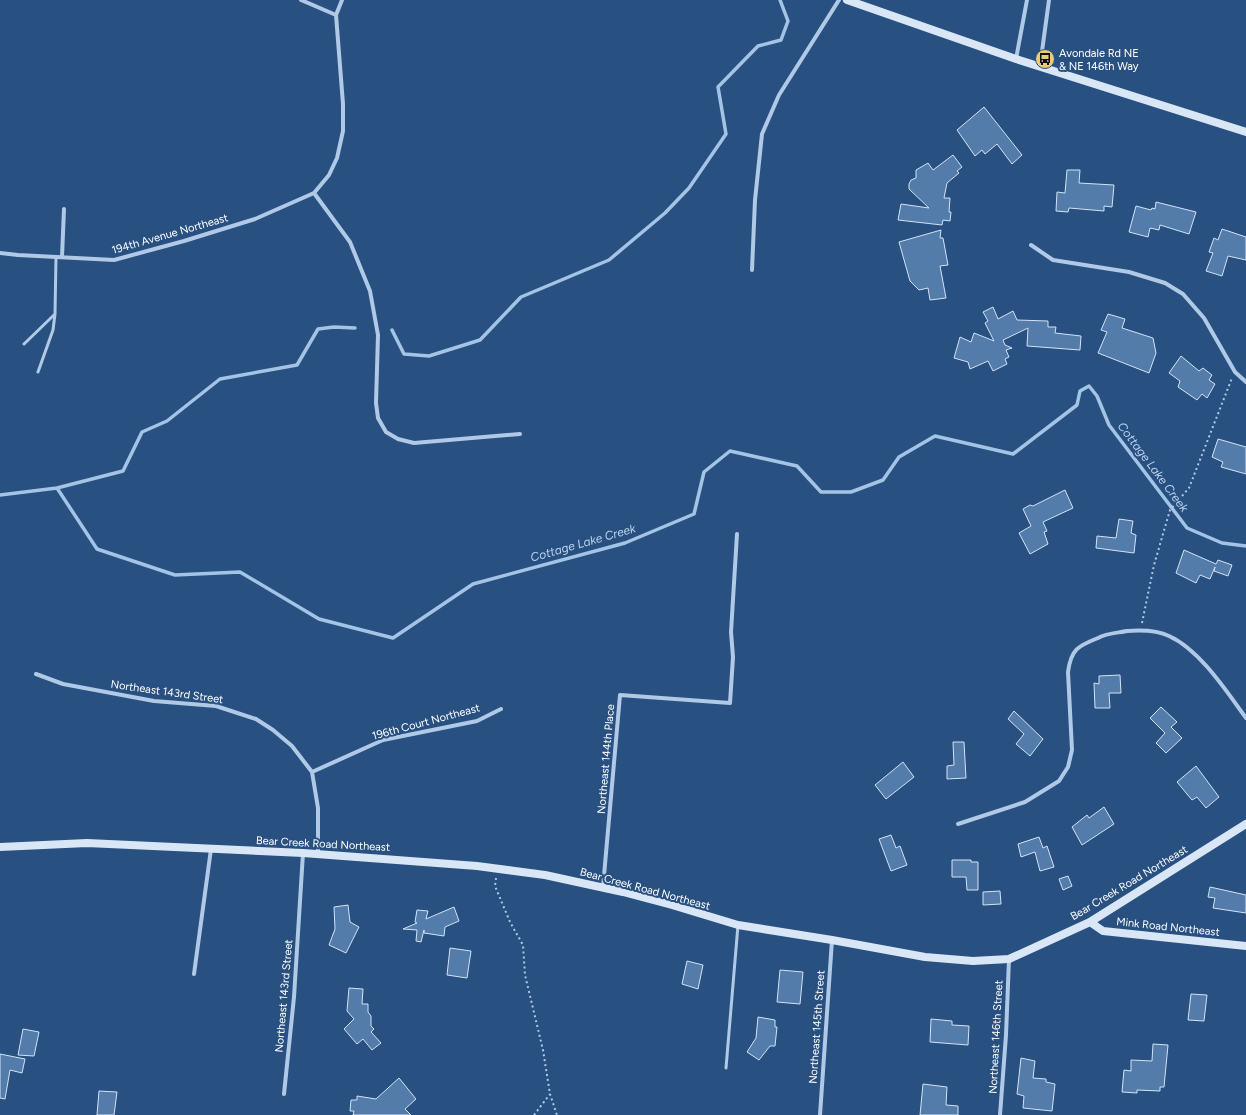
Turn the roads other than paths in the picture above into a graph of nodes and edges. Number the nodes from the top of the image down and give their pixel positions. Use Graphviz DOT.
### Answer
graph roads {
  1 [pos="302,0"];
  2 [pos="342,0"];
  3 [pos="839,0"];
  4 [pos="847,0"];
  5 [pos="1027,0"];
  6 [pos="1049,0"];
  7 [pos="336,15"];
  8 [pos="1016,59"];
  9 [pos="1040,66"];
  10 [pos="1246,132"];
  11 [pos="314,193"];
  12 [pos="64,209"];
  13 [pos="1031,245"];
  14 [pos="0,253"];
  15 [pos="56,257"];
  16 [pos="62,257"];
  17 [pos="752,270"];
  18 [pos="55,314"];
  19 [pos="24,344"];
  20 [pos="38,372"];
  21 [pos="1246,382"];
  22 [pos="520,434"];
  23 [pos="737,534"];
  24 [pos="36,674"];
  25 [pos="500,709"];
  26 [pos="1246,718"];
  27 [pos="312,772"];
  28 [pos="958,824"];
  29 [pos="1246,824"];
  30 [pos="0,847"];
  31 [pos="211,849"];
  32 [pos="303,853"];
  33 [pos="318,854"];
  34 [pos="603,888"];
  35 [pos="1090,922"];
  36 [pos="738,926"];
  37 [pos="832,940"];
  38 [pos="1246,946"];
  39 [pos="1009,959"];
  40 [pos="194,974"];
  41 [pos="726,1068"];
  42 [pos="284,1094"];
  43 [pos="820,1115"];
  44 [pos="1000,1115"];
  1 -- 7 [label="street"];
  2 -- 7 [label="street"];
  3 -- 17 [label="street"];
  4 -- 8 [label="street"];
  5 -- 8 [label="street"];
  6 -- 9 [label="street"];
  7 -- 11 [label="street"];
  8 -- 9 [label="street"];
  9 -- 10 [label="street"];
  11 -- 16 [label="street, 194th Avenue Northeast"];
  11 -- 22 [label="street"];
  12 -- 16 [label="street"];
  13 -- 21 [label="street"];
  14 -- 15 [label="street, 194th Avenue Northeast"];
  15 -- 16 [label="street, 194th Avenue Northeast"];
  15 -- 18 [label="lane"];
  18 -- 19 [label="lane"];
  18 -- 20 [label="lane"];
  23 -- 34 [label="street, Northeast 144th Place"];
  24 -- 27 [label="street, Northeast 143rd Street"];
  25 -- 27 [label="street, 196th Court Northeast"];
  26 -- 28 [label="street"];
  27 -- 33 [label="street, Northeast 143rd Street"];
  29 -- 35 [label="street, Bear Creek Road Northeast"];
  30 -- 31 [label="street, Bear Creek Road Northeast"];
  31 -- 32 [label="street, Bear Creek Road Northeast"];
  31 -- 40 [label="street"];
  32 -- 33 [label="street, Bear Creek Road Northeast"];
  32 -- 42 [label="street, Northeast 143rd Street"];
  33 -- 34 [label="street, Bear Creek Road Northeast"];
  34 -- 36 [label="street, Bear Creek Road Northeast"];
  35 -- 38 [label="street, Mink Road Northeast"];
  35 -- 39 [label="street, Bear Creek Road Northeast"];
  36 -- 37 [label="street, Bear Creek Road Northeast"];
  36 -- 41 [label="lane"];
  37 -- 39 [label="street, Bear Creek Road Northeast"];
  37 -- 43 [label="street, Northeast 145th Street"];
  39 -- 44 [label="street, Northeast 146th Street"];
}
